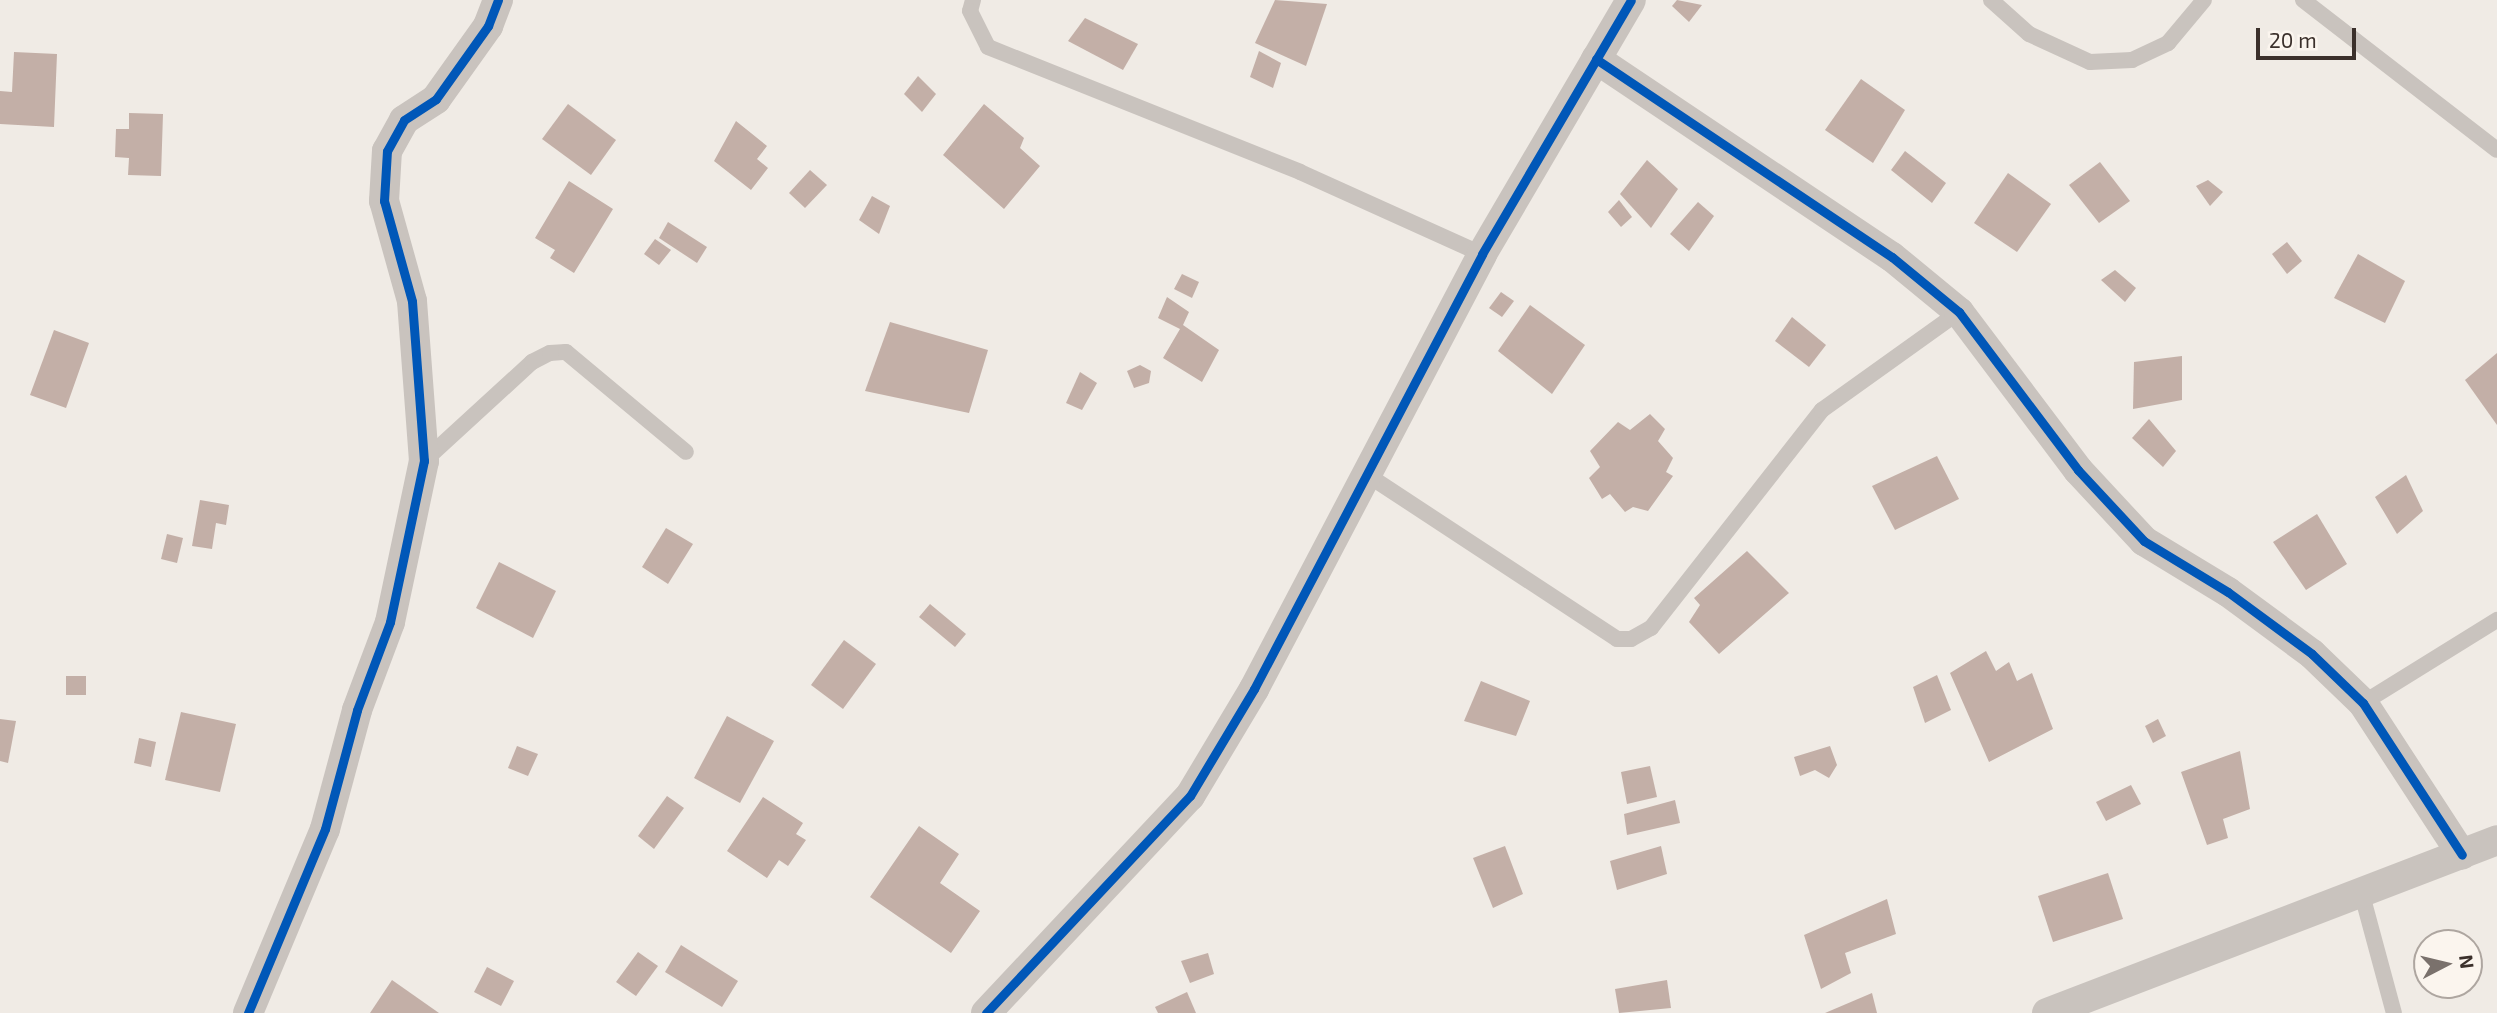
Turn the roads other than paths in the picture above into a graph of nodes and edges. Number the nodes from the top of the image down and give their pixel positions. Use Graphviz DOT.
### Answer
graph roads {
  1 [pos="498,0"];
  2 [pos="973,0"];
  3 [pos="1632,0"];
  4 [pos="1991,0"];
  5 [pos="2204,0"];
  6 [pos="2303,0"];
  7 [pos="1596,59"];
  8 [pos="2497,150"];
  9 [pos="1482,254"];
  10 [pos="1959,312"];
  11 [pos="686,452"];
  12 [pos="424,461"];
  13 [pos="1366,474"];
  14 [pos="2497,620"];
  15 [pos="2363,703"];
  16 [pos="2497,840"];
  17 [pos="2462,855"];
  18 [pos="2361,891"];
  19 [pos="248,1013"];
  20 [pos="986,1013"];
  21 [pos="2047,1013"];
  22 [pos="2394,1013"];
  1 -- 12 [label="street"];
  2 -- 9 [label="lane"];
  3 -- 7 [label="street"];
  4 -- 5 [label="lane"];
  6 -- 8 [label="lane"];
  7 -- 9 [label="street"];
  7 -- 10 [label="street"];
  9 -- 13 [label="street"];
  10 -- 13 [label="lane"];
  10 -- 15 [label="street"];
  11 -- 12 [label="lane"];
  12 -- 19 [label="street"];
  13 -- 20 [label="street"];
  14 -- 15 [label="lane"];
  15 -- 17 [label="street"];
  16 -- 17 [label="street"];
  17 -- 18 [label="street"];
  18 -- 21 [label="street"];
  18 -- 22 [label="lane"];
}
